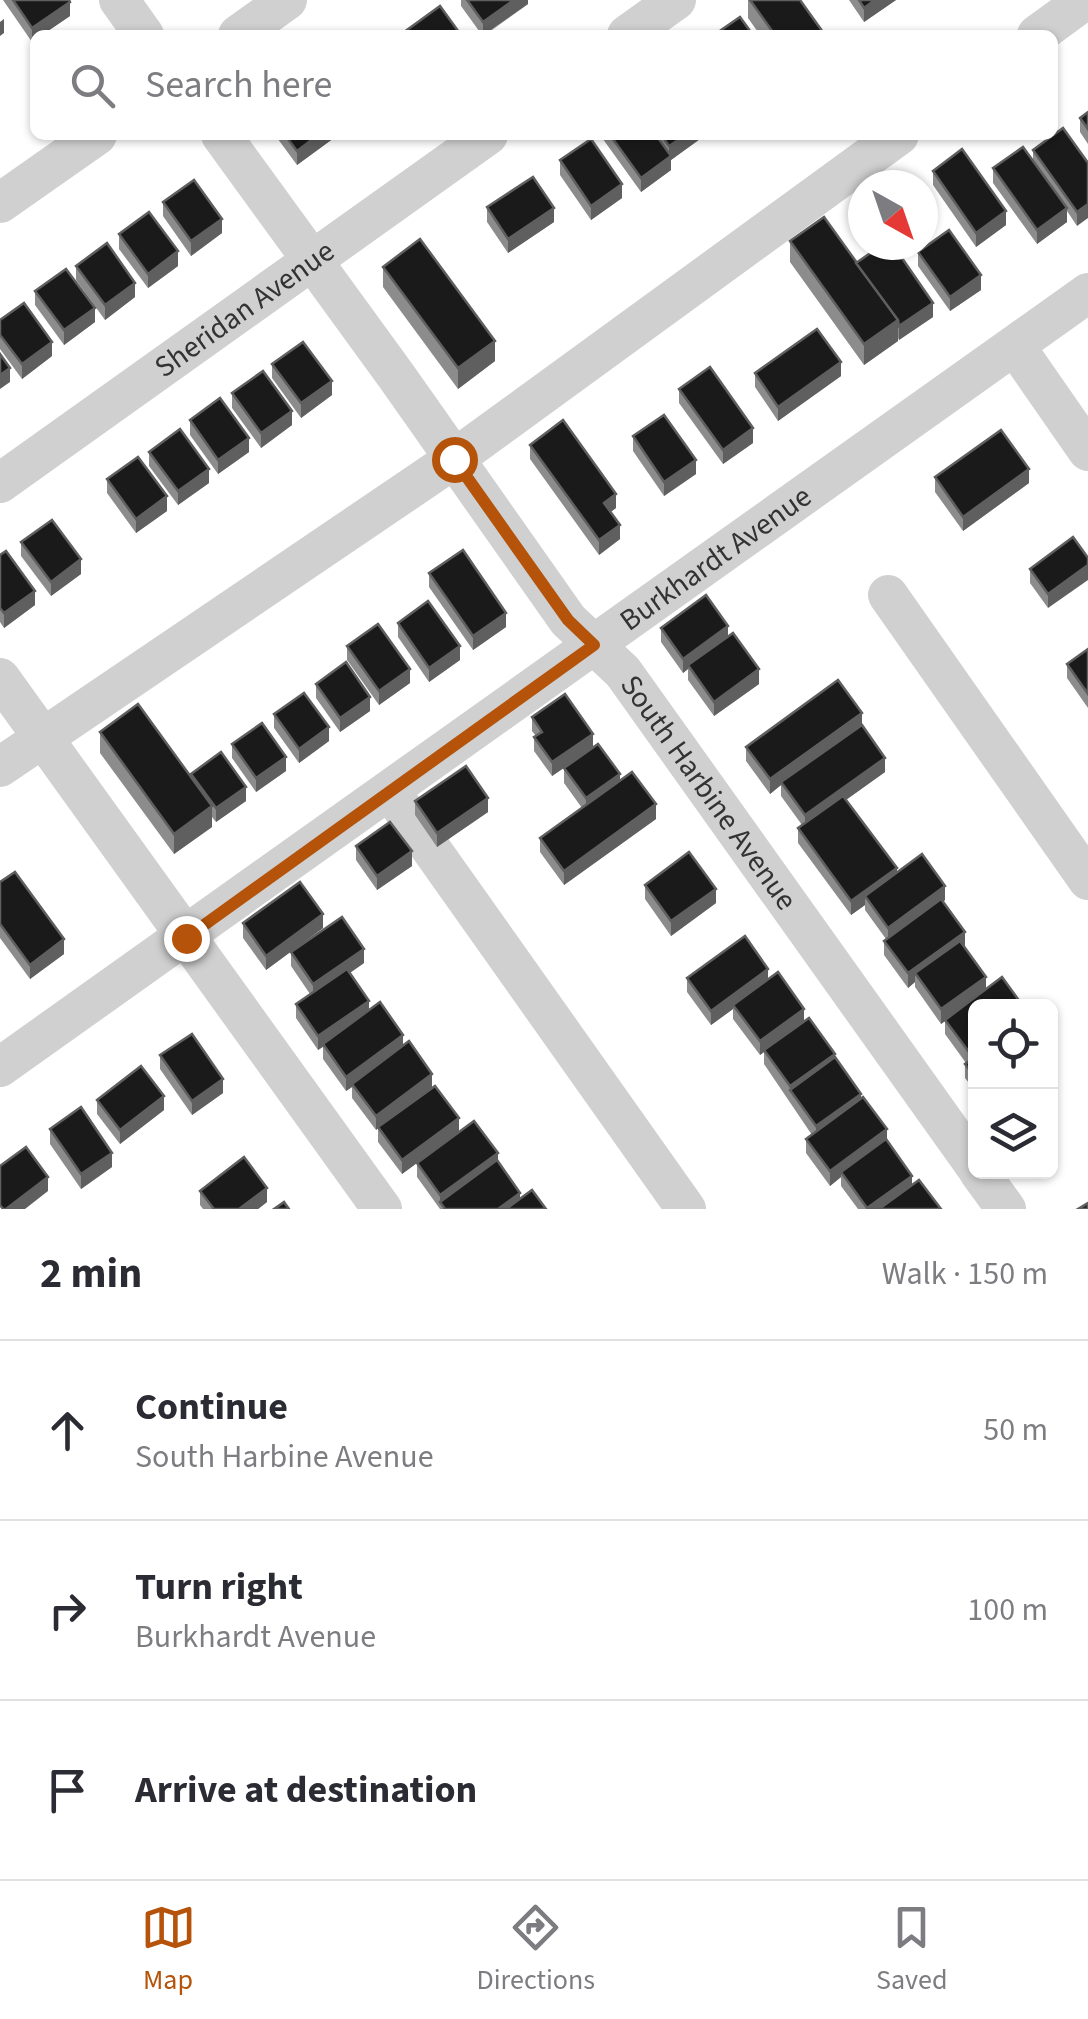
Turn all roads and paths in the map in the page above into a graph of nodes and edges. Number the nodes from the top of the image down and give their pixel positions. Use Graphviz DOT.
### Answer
graph roads {
  1 [pos="119,0"];
  2 [pos="286,0"];
  3 [pos="676,0"];
  4 [pos="1085,0"];
  5 [pos="140,30"];
  6 [pos="245,30"];
  7 [pos="634,30"];
  8 [pos="1044,30"];
  9 [pos="90,140"];
  10 [pos="225,140"];
  11 [pos="481,140"];
  12 [pos="892,140"];
  13 [pos="0,203"];
  14 [pos="313,260"];
  15 [pos="1088,293"];
  16 [pos="1015,346"];
  17 [pos="1088,451"];
  18 [pos="454,459"];
  19 [pos="0,483"];
  20 [pos="888,595"];
  21 [pos="594,645"];
  22 [pos="0,678"];
  23 [pos="42,737"];
  24 [pos="0,768"];
  25 [pos="390,791"];
  26 [pos="1088,880"];
  27 [pos="186,938"];
  28 [pos="0,1067"];
  29 [pos="968,1156"];
  30 [pos="984,1179"];
  31 [pos="382,1209"];
  32 [pos="686,1209"];
  33 [pos="1006,1209"];
  1 -- 5 [label="street"];
  2 -- 6 [label="street"];
  3 -- 7 [label="street"];
  4 -- 8 [label="street"];
  9 -- 13 [label="street"];
  10 -- 14 [label="street, South Harbine Avenue"];
  11 -- 14 [label="street, Sheridan Avenue"];
  12 -- 18 [label="street"];
  14 -- 18 [label="street, South Harbine Avenue"];
  14 -- 19 [label="street, Sheridan Avenue"];
  15 -- 16 [label="street, Burkhardt Avenue"];
  16 -- 17 [label="street"];
  16 -- 21 [label="street, Burkhardt Avenue"];
  18 -- 21 [label="street, South Harbine Avenue"];
  18 -- 23 [label="street"];
  20 -- 26 [label="street"];
  21 -- 25 [label="street, Burkhardt Avenue"];
  21 -- 29 [label="street, South Harbine Avenue"];
  22 -- 23 [label="street"];
  23 -- 24 [label="street"];
  23 -- 27 [label="street"];
  25 -- 27 [label="street, Burkhardt Avenue"];
  25 -- 32 [label="street"];
  27 -- 28 [label="street, Burkhardt Avenue"];
  27 -- 31 [label="street"];
  30 -- 33 [label="street, South Harbine Avenue"];
}
